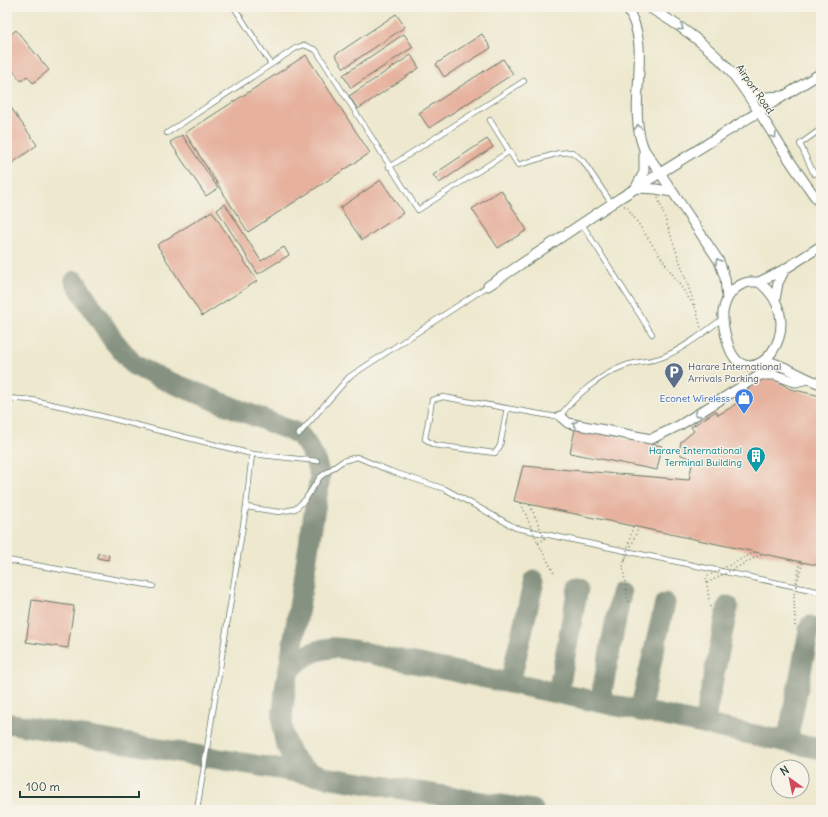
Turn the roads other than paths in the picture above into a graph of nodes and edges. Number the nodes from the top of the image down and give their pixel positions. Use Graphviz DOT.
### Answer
graph roads {
  1 [pos="234,7"];
  2 [pos="626,7"];
  3 [pos="648,7"];
  4 [pos="271,64"];
  5 [pos="821,73"];
  6 [pos="524,80"];
  7 [pos="747,93"];
  8 [pos="784,96"];
  9 [pos="759,113"];
  10 [pos="490,120"];
  11 [pos="821,129"];
  12 [pos="167,133"];
  13 [pos="644,149"];
  14 [pos="510,151"];
  15 [pos="389,167"];
  16 [pos="821,170"];
  17 [pos="661,174"];
  18 [pos="636,189"];
  19 [pos="672,192"];
  20 [pos="612,204"];
  21 [pos="821,205"];
  22 [pos="582,224"];
  23 [pos="821,246"];
  24 [pos="785,269"];
  25 [pos="759,282"];
  26 [pos="488,286"];
  27 [pos="727,299"];
  28 [pos="775,300"];
  29 [pos="722,319"];
  30 [pos="652,334"];
  31 [pos="766,361"];
  32 [pos="808,379"];
  33 [pos="821,384"];
  34 [pos="7,398"];
  35 [pos="507,408"];
  36 [pos="560,416"];
  37 [pos="299,434"];
  38 [pos="252,454"];
  39 [pos="316,461"];
  40 [pos="246,507"];
  41 [pos="7,560"];
  42 [pos="153,586"];
  43 [pos="821,592"];
  44 [pos="197,810"];
  1 -- 4 [label="lane"];
  13 -- 2 [label="street, one-way"];
  3 -- 7 [label="street, Airport Road, one-way"];
  4 -- 12 [label="lane"];
  4 -- 15 [label="lane"];
  5 -- 8 [label="street"];
  6 -- 15 [label="lane"];
  7 -- 8 [label="street"];
  7 -- 9 [label="street, Airport Road"];
  8 -- 9 [label="street"];
  9 -- 17 [label="street"];
  9 -- 21 [label="street, Airport Road, one-way"];
  10 -- 14 [label="lane"];
  11 -- 16 [label="lane"];
  13 -- 17 [label="street"];
  13 -- 18 [label="street"];
  14 -- 15 [label="lane"];
  14 -- 20 [label="lane"];
  17 -- 18 [label="street"];
  17 -- 19 [label="street"];
  18 -- 19 [label="street"];
  18 -- 20 [label="street"];
  27 -- 19 [label="street, one-way"];
  20 -- 22 [label="street"];
  22 -- 26 [label="street"];
  22 -- 30 [label="lane"];
  23 -- 24 [label="street"];
  24 -- 25 [label="street"];
  24 -- 28 [label="street"];
  25 -- 27 [label="street"];
  25 -- 28 [label="street"];
  26 -- 37 [label="lane"];
  27 -- 29 [label="street"];
  28 -- 31 [label="street"];
  29 -- 31 [label="street"];
  29 -- 36 [label="lane"];
  31 -- 32 [label="street"];
  32 -- 33 [label="street"];
  32 -- 36 [label="street, one-way"];
  34 -- 38 [label="lane"];
  35 -- 35 [label="lane"];
  35 -- 36 [label="lane"];
  38 -- 39 [label="lane"];
  38 -- 40 [label="lane"];
  40 -- 43 [label="lane"];
  40 -- 44 [label="lane"];
  41 -- 42 [label="lane"];
}
